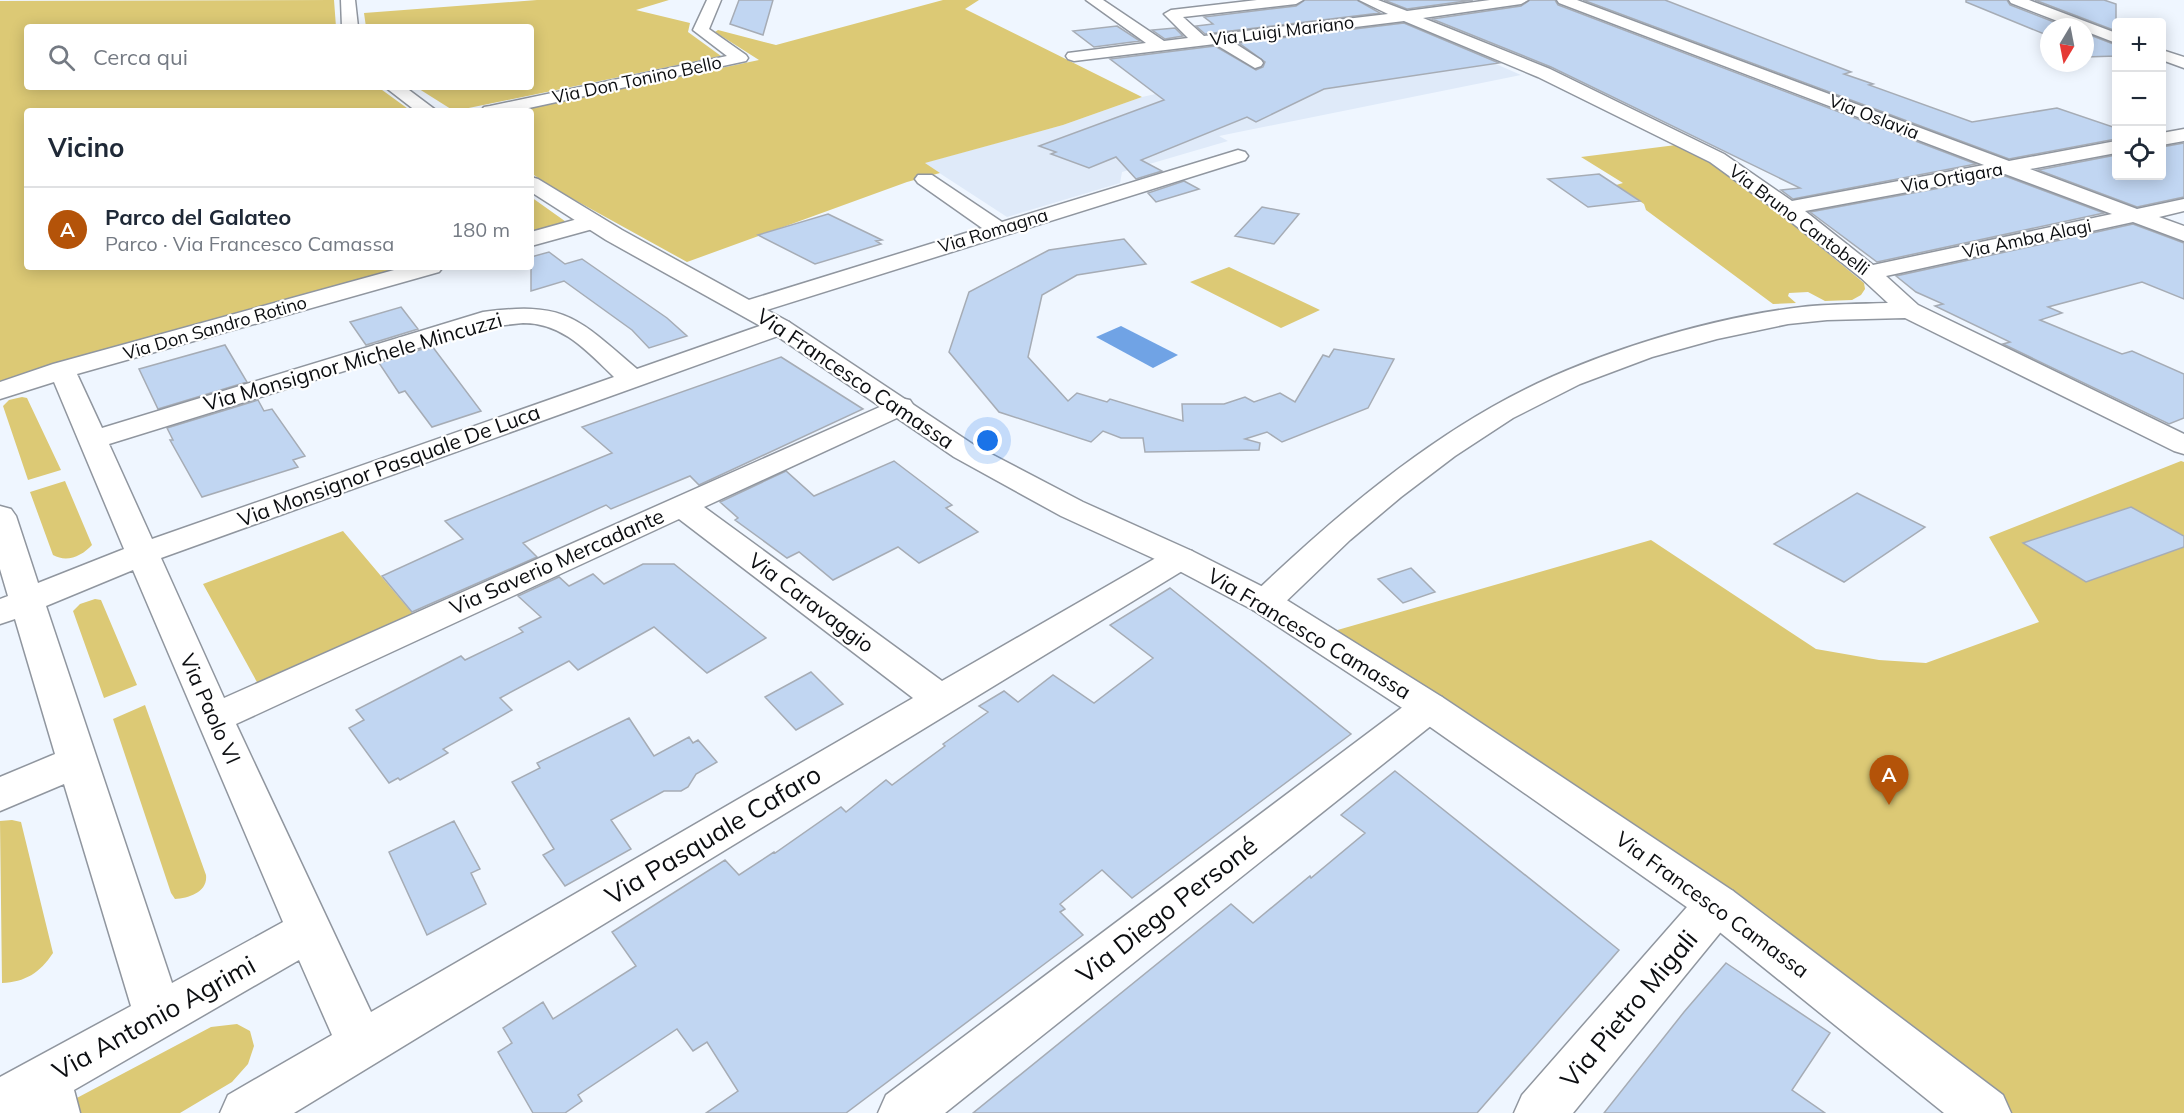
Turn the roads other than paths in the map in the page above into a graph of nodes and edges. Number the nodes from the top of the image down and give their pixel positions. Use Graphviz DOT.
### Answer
graph roads {
  1 [pos="348,0"];
  2 [pos="714,0"];
  3 [pos="1093,0"];
  4 [pos="1296,0"];
  5 [pos="1366,0"];
  6 [pos="1521,0"];
  7 [pos="1564,0"];
  8 [pos="2016,0"];
  9 [pos="1401,16"];
  10 [pos="350,24"];
  11 [pos="2112,36"];
  12 [pos="1210,40"];
  13 [pos="1162,46"];
  14 [pos="1074,56"];
  15 [pos="2166,56"];
  16 [pos="1256,63"];
  17 [pos="2184,63"];
  18 [pos="398,90"];
  19 [pos="424,108"];
  20 [pos="504,108"];
  21 [pos="2184,135"];
  22 [pos="2166,138"];
  23 [pos="2112,148"];
  24 [pos="1238,156"];
  25 [pos="2006,168"];
  26 [pos="925,179"];
  27 [pos="534,185"];
  28 [pos="2184,205"];
  29 [pos="1788,207"];
  30 [pos="2136,215"];
  31 [pos="592,222"];
  32 [pos="998,229"];
  33 [pos="2184,234"];
  34 [pos="534,238"];
  35 [pos="420,270"];
  36 [pos="1869,273"];
  37 [pos="748,308"];
  38 [pos="1909,310"];
  39 [pos="780,327"];
  40 [pos="62,370"];
  41 [pos="633,379"];
  42 [pos="0,391"];
  43 [pos="900,406"];
  44 [pos="92,440"];
  45 [pos="2184,445"];
  46 [pos="681,505"];
  47 [pos="0,516"];
  48 [pos="141,554"];
  49 [pos="1180,558"];
  50 [pos="1265,602"];
  51 [pos="13,607"];
  52 [pos="940,700"];
  53 [pos="1429,707"];
  54 [pos="214,718"];
  55 [pos="78,761"];
  56 [pos="0,795"];
  57 [pos="1717,904"];
  58 [pos="309,931"];
  59 [pos="158,1015"];
  60 [pos="361,1045"];
  61 [pos="50,1096"];
  62 [pos="0,1104"];
  63 [pos="246,1113"];
  64 [pos="904,1113"];
  65 [pos="1540,1113"];
  66 [pos="1985,1113"];
  1 -- 10 [label="street"];
  2 -- 20 [label="street, Via Don Tonino Bello"];
  3 -- 13 [label="street"];
  4 -- 12 [label="street"];
  5 -- 9 [label="street, Via Bruno Cantobelli"];
  6 -- 9 [label="street, Via Luigi Mariano"];
  7 -- 25 [label="street, Via Oslavia"];
  8 -- 11 [label="street"];
  9 -- 12 [label="street, Via Luigi Mariano"];
  9 -- 29 [label="street, Via Bruno Cantobelli"];
  12 -- 13 [label="street, Via Luigi Mariano"];
  12 -- 16 [label="street"];
  13 -- 14 [label="street, Via Luigi Mariano"];
  15 -- 17 [label="street"];
  18 -- 19 [label="street"];
  21 -- 22 [label="street"];
  23 -- 25 [label="street, Via Ortigara"];
  24 -- 32 [label="street, Via Romagna"];
  25 -- 29 [label="street, Via Ortigara"];
  25 -- 30 [label="street, Via Oslavia"];
  26 -- 32 [label="street"];
  27 -- 31 [label="street, Via Francesco Camassa"];
  28 -- 30 [label="street, Via Amba Alagi"];
  29 -- 36 [label="street, Via Bruno Cantobelli"];
  30 -- 33 [label="street, Via Oslavia"];
  30 -- 36 [label="street, Via Amba Alagi"];
  31 -- 34 [label="street"];
  31 -- 37 [label="street, Via Francesco Camassa"];
  32 -- 37 [label="street, Via Romagna"];
  35 -- 40 [label="street, Via Don Sandro Rotino"];
  36 -- 38 [label="street, Via Bruno Cantobelli"];
  37 -- 39 [label="street, Via Francesco Camassa"];
  38 -- 45 [label="street, Via Bruno Cantobelli"];
  38 -- 50 [label="street"];
  39 -- 41 [label="street, Via Monsignor Pasquale De Luca"];
  39 -- 43 [label="street, Via Francesco Camassa"];
  40 -- 42 [label="street, Via Don Sandro Rotino"];
  40 -- 44 [label="street, Via Paolo VI"];
  41 -- 44 [label="street, Via Monsignor Michele Mincuzzi"];
  41 -- 48 [label="street, Via Monsignor Pasquale De Luca"];
  43 -- 46 [label="street, Via Saverio Mercadante"];
  43 -- 49 [label="street, Via Francesco Camassa"];
  44 -- 48 [label="street, Via Paolo VI"];
  46 -- 52 [label="street, Via Caravaggio"];
  46 -- 54 [label="street, Via Saverio Mercadante"];
  47 -- 51 [label="street"];
  48 -- 51 [label="street, Via Monsignor Pasquale De Luca"];
  48 -- 54 [label="street, Via Paolo VI"];
  49 -- 50 [label="street, Via Francesco Camassa"];
  49 -- 52 [label="street, Via Pasquale Cafaro"];
  50 -- 53 [label="street, Via Francesco Camassa"];
  51 -- 55 [label="street"];
  52 -- 60 [label="street, Via Pasquale Cafaro"];
  53 -- 57 [label="street, Via Francesco Camassa"];
  53 -- 64 [label="street, Via Diego Personé"];
  54 -- 58 [label="street, Via Paolo VI"];
  55 -- 56 [label="street"];
  55 -- 59 [label="street"];
  57 -- 65 [label="street, Via Pietro Migali"];
  57 -- 66 [label="street, Via Francesco Camassa"];
  58 -- 59 [label="street, Via Antonio Agrimi"];
  58 -- 60 [label="street, Via Paolo VI"];
  59 -- 61 [label="street, Via Antonio Agrimi"];
  60 -- 63 [label="street, Via Pasquale Cafaro"];
  61 -- 62 [label="street, Via Antonio Agrimi"];
}
